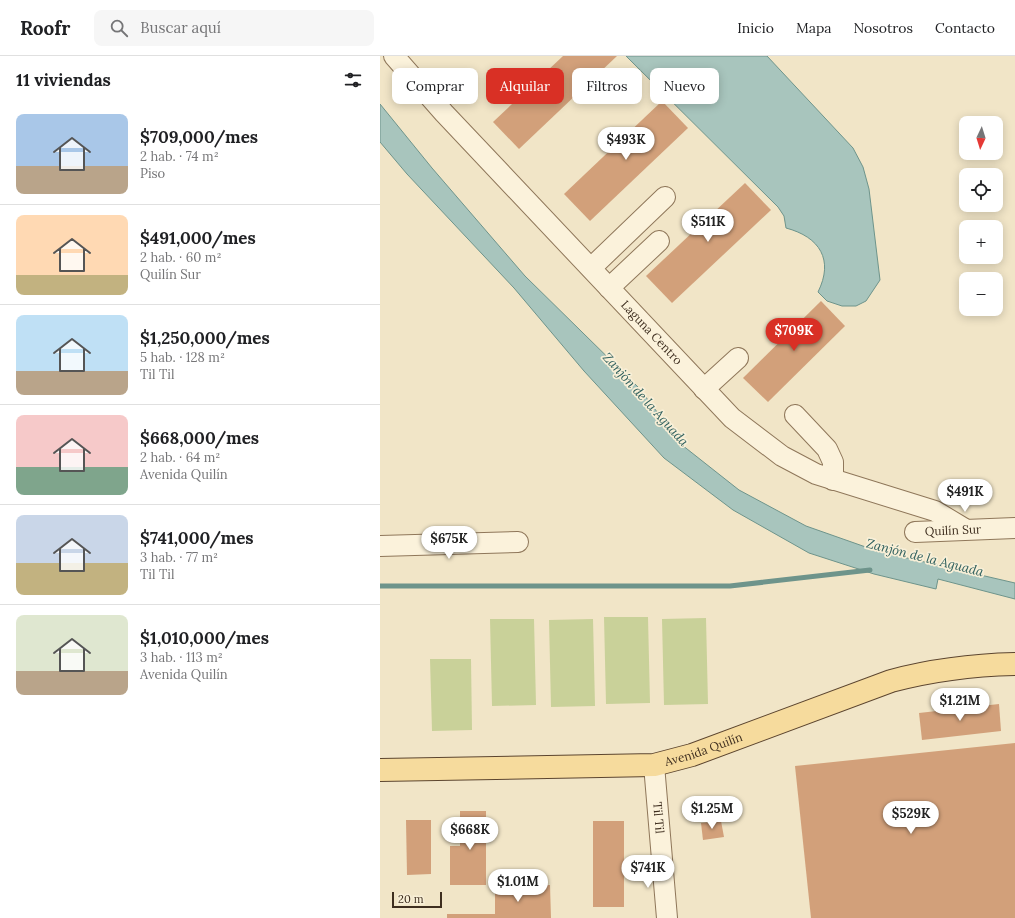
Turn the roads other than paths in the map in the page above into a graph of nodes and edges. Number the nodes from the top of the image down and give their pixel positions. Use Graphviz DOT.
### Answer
graph roads {
  1 [pos="394,56"];
  2 [pos="665,197"];
  3 [pos="659,241"];
  4 [pos="590,268"];
  5 [pos="610,288"];
  6 [pos="738,358"];
  7 [pos="704,389"];
  8 [pos="795,415"];
  9 [pos="833,480"];
  10 [pos="1015,528"];
  11 [pos="965,529"];
  12 [pos="916,532"];
  13 [pos="518,542"];
  14 [pos="380,546"];
  15 [pos="1015,664"];
  16 [pos="654,765"];
  17 [pos="380,770"];
  18 [pos="667,918"];
  1 -- 4 [label="street, Laguna Centro"];
  2 -- 4 [label="street"];
  3 -- 5 [label="street"];
  4 -- 5 [label="street, Laguna Centro"];
  5 -- 7 [label="street, Laguna Centro"];
  6 -- 7 [label="street"];
  7 -- 9 [label="street, Laguna Centro"];
  8 -- 9 [label="street"];
  9 -- 11 [label="street, Laguna Centro"];
  10 -- 11 [label="street, Quilín Sur"];
  11 -- 12 [label="street, Quilín Sur"];
  13 -- 14 [label="street"];
  15 -- 16 [label="main road, Avenida Quilín"];
  16 -- 17 [label="main road, Avenida Quilín"];
  16 -- 18 [label="street, Til Til"];
}
